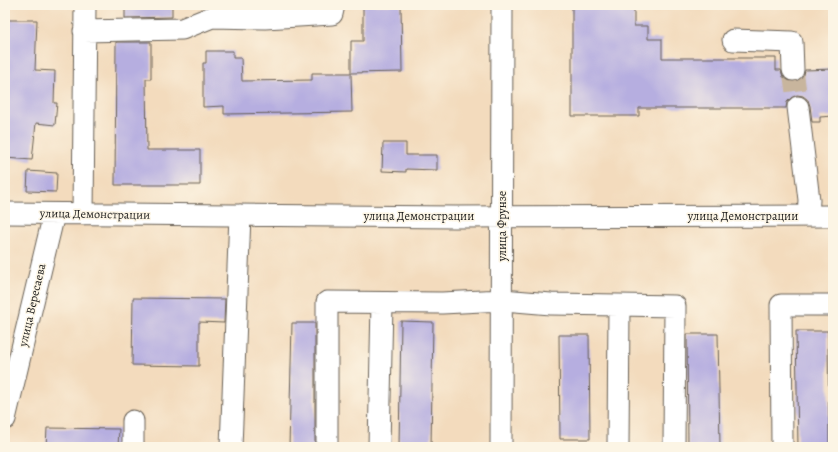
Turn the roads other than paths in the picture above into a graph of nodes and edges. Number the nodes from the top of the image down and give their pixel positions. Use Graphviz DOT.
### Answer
graph roads {
  1 [pos="85,5"];
  2 [pos="334,5"];
  3 [pos="502,5"];
  4 [pos="84,31"];
  5 [pos="733,40"];
  6 [pos="793,70"];
  7 [pos="798,108"];
  8 [pos="5,213"];
  9 [pos="54,214"];
  10 [pos="83,214"];
  11 [pos="240,216"];
  12 [pos="502,216"];
  13 [pos="808,216"];
  14 [pos="833,216"];
  15 [pos="502,300"];
  16 [pos="382,303"];
  17 [pos="619,305"];
  18 [pos="833,305"];
  19 [pos="5,419"];
  20 [pos="134,421"];
  21 [pos="133,447"];
  22 [pos="231,447"];
  23 [pos="327,447"];
  24 [pos="379,447"];
  25 [pos="501,447"];
  26 [pos="618,447"];
  27 [pos="674,447"];
  28 [pos="782,447"];
  1 -- 4 [label="street"];
  2 -- 4 [label="street"];
  3 -- 12 [label="street, улица Фрунзе"];
  4 -- 10 [label="street"];
  5 -- 6 [label="street"];
  7 -- 13 [label="street"];
  8 -- 9 [label="street, улица Демонстрации"];
  9 -- 10 [label="street, улица Демонстрации"];
  9 -- 19 [label="street, улица Вересаева"];
  10 -- 11 [label="street, улица Демонстрации"];
  11 -- 12 [label="street, улица Демонстрации"];
  11 -- 22 [label="street"];
  12 -- 13 [label="street, улица Демонстрации"];
  12 -- 15 [label="street, улица Фрунзе"];
  13 -- 14 [label="street, улица Демонстрации"];
  15 -- 16 [label="street"];
  15 -- 17 [label="street"];
  15 -- 25 [label="street, улица Фрунзе"];
  16 -- 23 [label="street"];
  16 -- 24 [label="street"];
  17 -- 26 [label="street"];
  17 -- 27 [label="street"];
  18 -- 28 [label="street"];
  20 -- 21 [label="street"];
}
